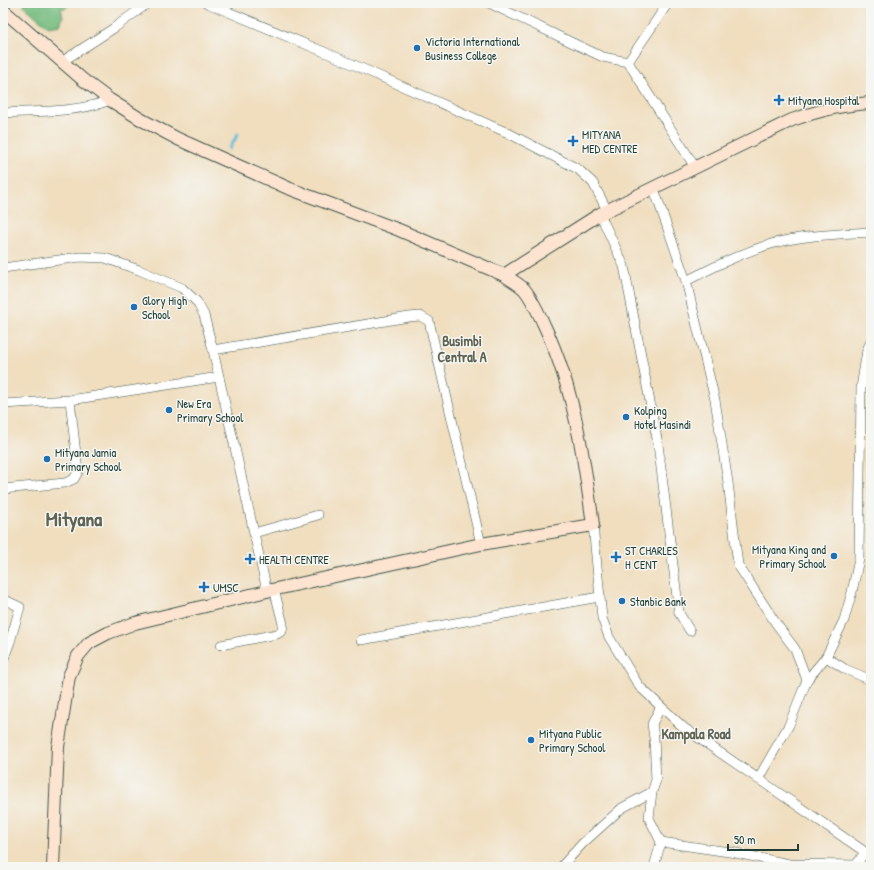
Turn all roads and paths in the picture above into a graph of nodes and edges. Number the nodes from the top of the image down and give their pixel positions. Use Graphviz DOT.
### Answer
graph roads {
  1 [pos="148,3"];
  2 [pos="207,3"];
  3 [pos="489,3"];
  4 [pos="668,3"];
  5 [pos="3,10"];
  6 [pos="63,61"];
  7 [pos="628,62"];
  8 [pos="110,100"];
  9 [pos="871,103"];
  10 [pos="3,113"];
  11 [pos="695,167"];
  12 [pos="654,189"];
  13 [pos="604,212"];
  14 [pos="871,232"];
  15 [pos="3,268"];
  16 [pos="504,275"];
  17 [pos="686,281"];
  18 [pos="871,341"];
  19 [pos="213,350"];
  20 [pos="219,377"];
  21 [pos="70,400"];
  22 [pos="3,404"];
  23 [pos="3,489"];
  24 [pos="318,515"];
  25 [pos="593,525"];
  26 [pos="254,533"];
  27 [pos="481,544"];
  28 [pos="271,590"];
  29 [pos="599,597"];
  30 [pos="3,599"];
  31 [pos="690,631"];
  32 [pos="361,640"];
  33 [pos="221,645"];
  34 [pos="826,657"];
  35 [pos="3,660"];
  36 [pos="807,680"];
  37 [pos="871,680"];
  38 [pos="660,708"];
  39 [pos="758,779"];
  40 [pos="652,792"];
  41 [pos="661,842"];
  42 [pos="868,854"];
  43 [pos="53,867"];
  44 [pos="561,867"];
  45 [pos="654,867"];
  1 -- 6 [label="street"];
  2 -- 13 [label="street"];
  3 -- 7 [label="street"];
  4 -- 7 [label="street"];
  5 -- 6 [label="main road"];
  6 -- 8 [label="main road"];
  7 -- 11 [label="street"];
  8 -- 10 [label="street"];
  8 -- 16 [label="main road"];
  9 -- 11 [label="main road"];
  11 -- 12 [label="main road"];
  12 -- 13 [label="main road"];
  12 -- 17 [label="street"];
  13 -- 16 [label="main road"];
  13 -- 31 [label="street"];
  14 -- 17 [label="street"];
  15 -- 19 [label="street"];
  16 -- 25 [label="main road"];
  17 -- 36 [label="street"];
  18 -- 34 [label="street"];
  19 -- 20 [label="street"];
  19 -- 27 [label="street"];
  20 -- 21 [label="street"];
  20 -- 26 [label="street"];
  21 -- 22 [label="street"];
  21 -- 23 [label="street"];
  24 -- 26 [label="street"];
  25 -- 27 [label="main road"];
  25 -- 29 [label="street"];
  26 -- 28 [label="street"];
  27 -- 28 [label="main road"];
  28 -- 33 [label="street"];
  28 -- 43 [label="main road"];
  29 -- 32 [label="street"];
  29 -- 38 [label="street"];
  30 -- 35 [label="street"];
  34 -- 36 [label="street"];
  34 -- 37 [label="street"];
  36 -- 39 [label="street"];
  38 -- 39 [label="street"];
  38 -- 40 [label="street"];
  39 -- 42 [label="street"];
  40 -- 41 [label="street"];
  40 -- 44 [label="street"];
  41 -- 42 [label="street"];
  41 -- 45 [label="street"];
}
